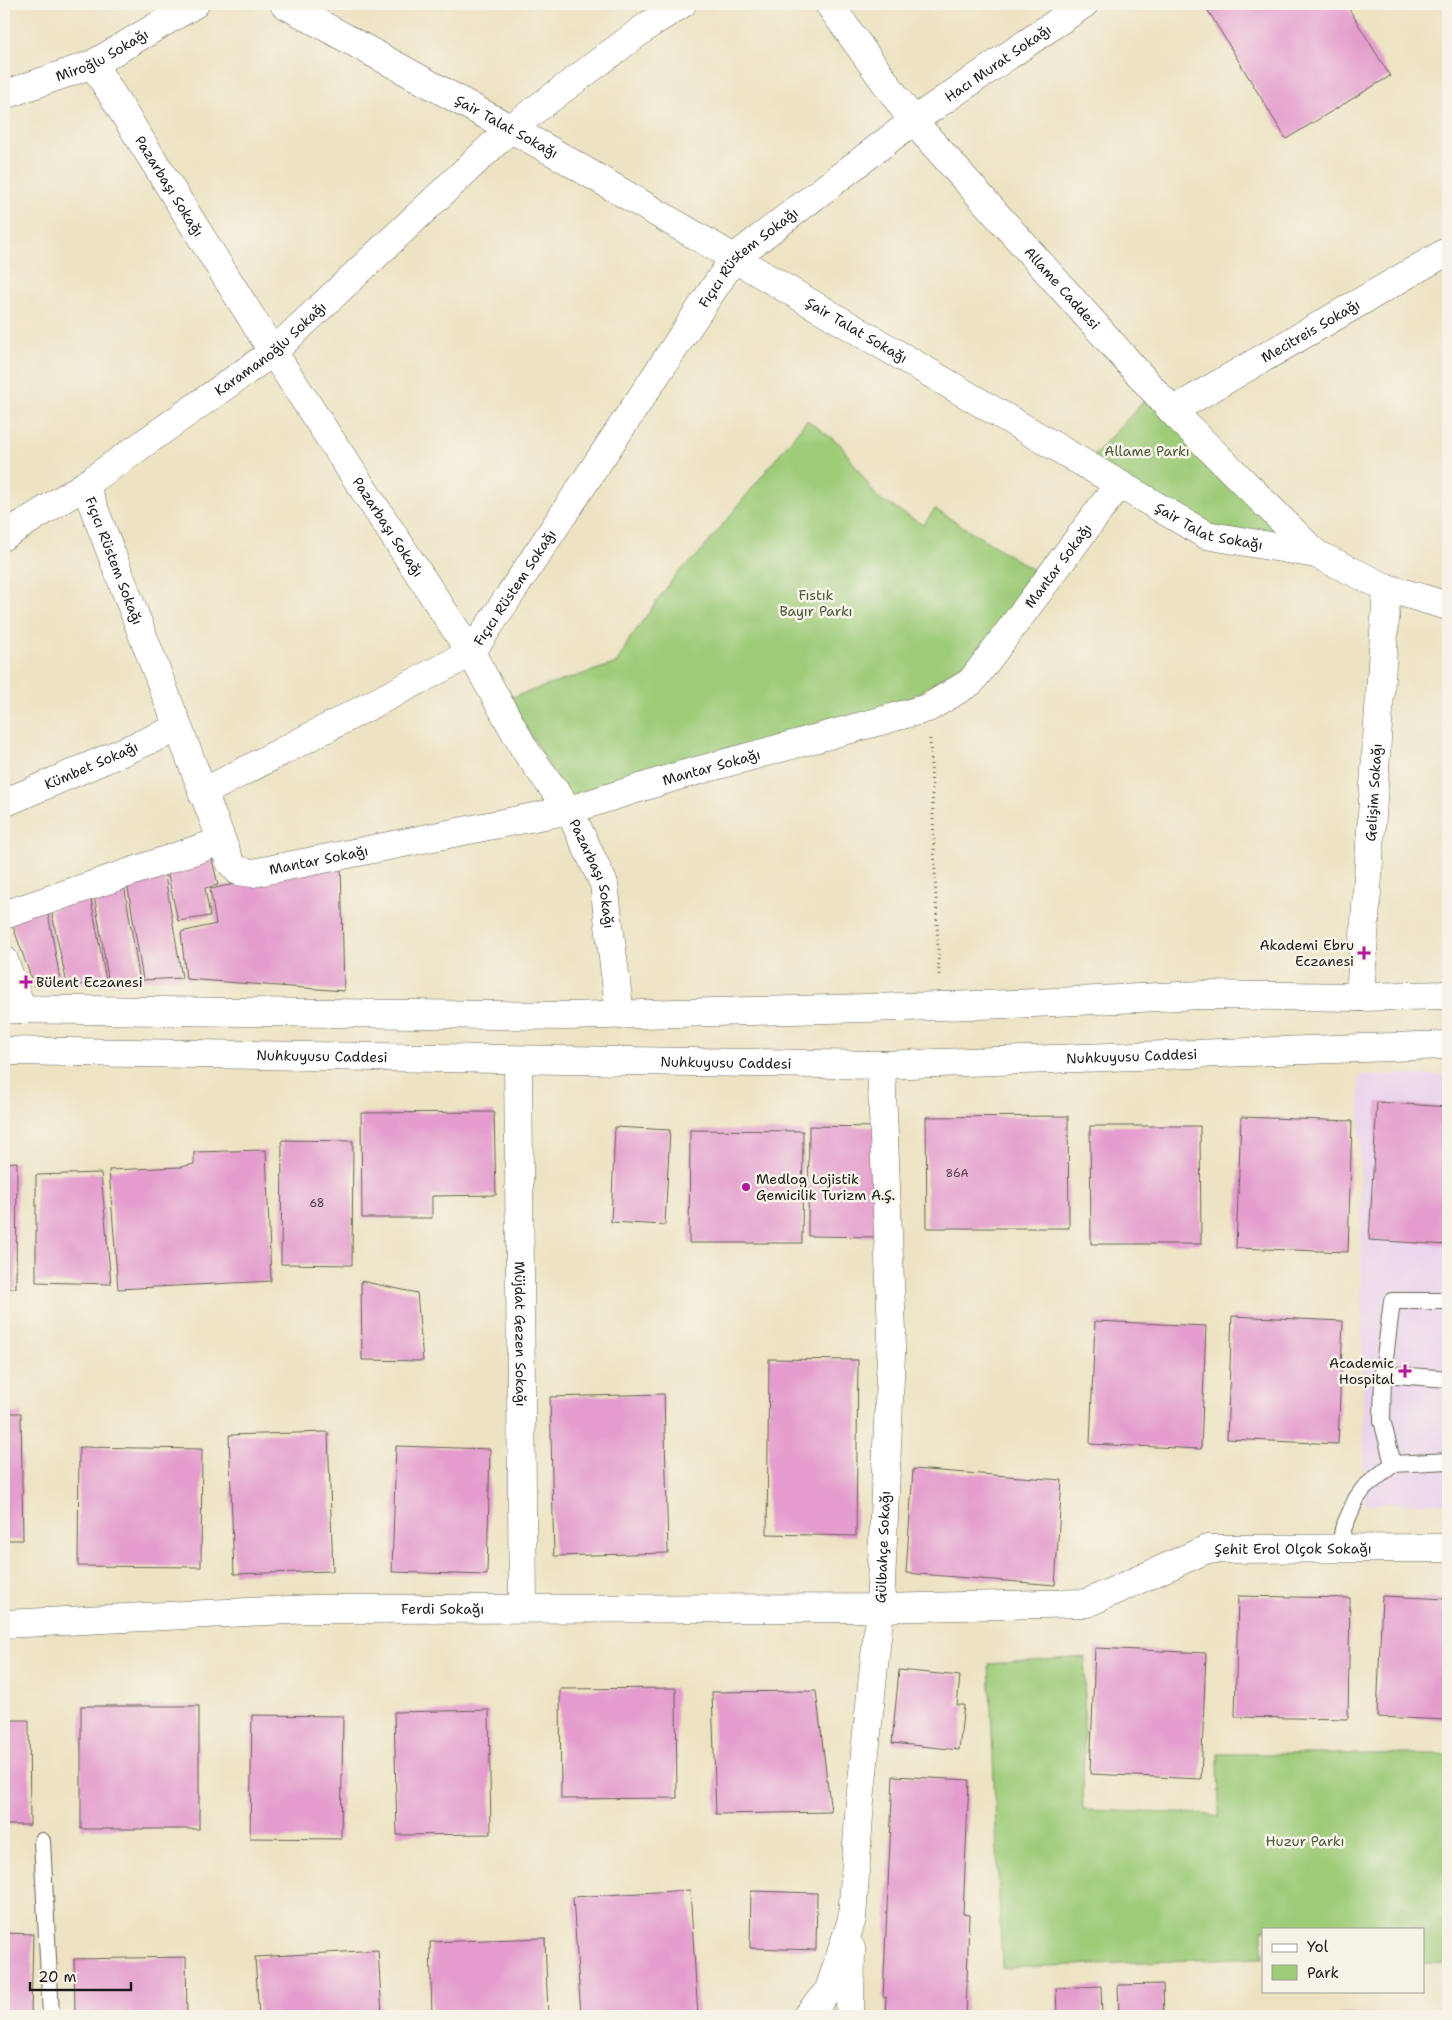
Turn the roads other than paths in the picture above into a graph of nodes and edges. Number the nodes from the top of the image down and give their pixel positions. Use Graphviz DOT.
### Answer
graph roads {
  1 [pos="195,4"];
  2 [pos="284,4"];
  3 [pos="682,4"];
  4 [pos="830,4"];
  5 [pos="1084,4"];
  6 [pos="93,64"];
  7 [pos="4,95"];
  8 [pos="913,121"];
  9 [pos="511,128"];
  10 [pos="1448,251"];
  11 [pos="734,258"];
  12 [pos="273,352"];
  13 [pos="1172,411"];
  14 [pos="1119,484"];
  15 [pos="85,485"];
  16 [pos="4,536"];
  17 [pos="1316,554"];
  18 [pos="1387,588"];
  19 [pos="1448,606"];
  20 [pos="471,653"];
  21 [pos="178,728"];
  22 [pos="202,792"];
  23 [pos="4,803"];
  24 [pos="569,810"];
  25 [pos="222,841"];
  26 [pos="4,915"];
  27 [pos="4,960"];
  28 [pos="1448,995"];
  29 [pos="1360,997"];
  30 [pos="13,1009"];
  31 [pos="620,1015"];
  32 [pos="1448,1045"];
  33 [pos="4,1051"];
  34 [pos="518,1060"];
  35 [pos="880,1065"];
  36 [pos="1448,1301"];
  37 [pos="1383,1374"];
  38 [pos="1448,1379"];
  39 [pos="1448,1461"];
  40 [pos="1393,1464"];
  41 [pos="1340,1548"];
  42 [pos="1448,1548"];
  43 [pos="523,1608"];
  44 [pos="880,1608"];
  45 [pos="4,1624"];
  46 [pos="42,1841"];
  47 [pos="852,1919"];
  48 [pos="51,2016"];
  49 [pos="807,2016"];
  50 [pos="850,2016"];
  1 -- 6 [label="street, Miroğlu Sokağı"];
  2 -- 9 [label="street, Şair Talat Sokağı"];
  3 -- 9 [label="street, Karamanoğlu Sokağı"];
  4 -- 8 [label="street, Allame Caddesi"];
  5 -- 8 [label="street, Hacı Murat Sokağı"];
  6 -- 7 [label="street, Miroğlu Sokağı"];
  6 -- 12 [label="street, Pazarbaşı Sokağı"];
  8 -- 11 [label="street, Fıçıcı Rüstem Sokağı"];
  8 -- 13 [label="street, Allame Caddesi"];
  9 -- 11 [label="street, Şair Talat Sokağı"];
  9 -- 12 [label="street, Karamanoğlu Sokağı"];
  10 -- 13 [label="street, Mecitreis Sokağı"];
  11 -- 14 [label="street, Şair Talat Sokağı"];
  11 -- 20 [label="street, Fıçıcı Rüstem Sokağı"];
  12 -- 15 [label="street, Karamanoğlu Sokağı"];
  12 -- 20 [label="street, Pazarbaşı Sokağı"];
  13 -- 17 [label="street, Allame Caddesi"];
  14 -- 17 [label="street, Şair Talat Sokağı"];
  14 -- 24 [label="street, Mantar Sokağı"];
  15 -- 16 [label="street, Karamanoğlu Sokağı"];
  15 -- 21 [label="street, Fıçıcı Rüstem Sokağı"];
  17 -- 18 [label="street, Şair Talat Sokağı"];
  18 -- 19 [label="street, Şair Talat Sokağı"];
  18 -- 29 [label="street, Gelişim Sokağı"];
  20 -- 22 [label="street, Fıçıcı Rüstem Sokağı"];
  20 -- 24 [label="street, Pazarbaşı Sokağı"];
  21 -- 22 [label="street, Fıçıcı Rüstem Sokağı"];
  21 -- 23 [label="street, Kümbet Sokağı"];
  22 -- 25 [label="street, Mantar Sokağı"];
  24 -- 25 [label="street, Mantar Sokağı"];
  24 -- 31 [label="street, Pazarbaşı Sokağı"];
  25 -- 26 [label="street"];
  27 -- 30 [label="street"];
  28 -- 29 [label="street"];
  29 -- 31 [label="street"];
  30 -- 31 [label="street"];
  32 -- 35 [label="street, Nuhkuyusu Caddesi"];
  33 -- 34 [label="street, Nuhkuyusu Caddesi"];
  34 -- 35 [label="street, Nuhkuyusu Caddesi"];
  34 -- 43 [label="street, Müjdat Gezen Sokağı"];
  35 -- 44 [label="street, Gülbahçe Sokağı"];
  36 -- 37 [label="lane"];
  37 -- 38 [label="lane"];
  37 -- 40 [label="lane"];
  39 -- 40 [label="lane"];
  40 -- 41 [label="lane"];
  41 -- 42 [label="street, Şehit Erol Olçok Sokağı"];
  41 -- 44 [label="street, Şehit Erol Olçok Sokağı"];
  43 -- 44 [label="street, Ferdi Sokağı"];
  43 -- 45 [label="street, Ferdi Sokağı"];
  44 -- 47 [label="street, Gülbahçe Sokağı"];
  46 -- 48 [label="lane"];
  47 -- 49 [label="street, Gülbahçe Sokağı"];
  47 -- 50 [label="street"];
}
